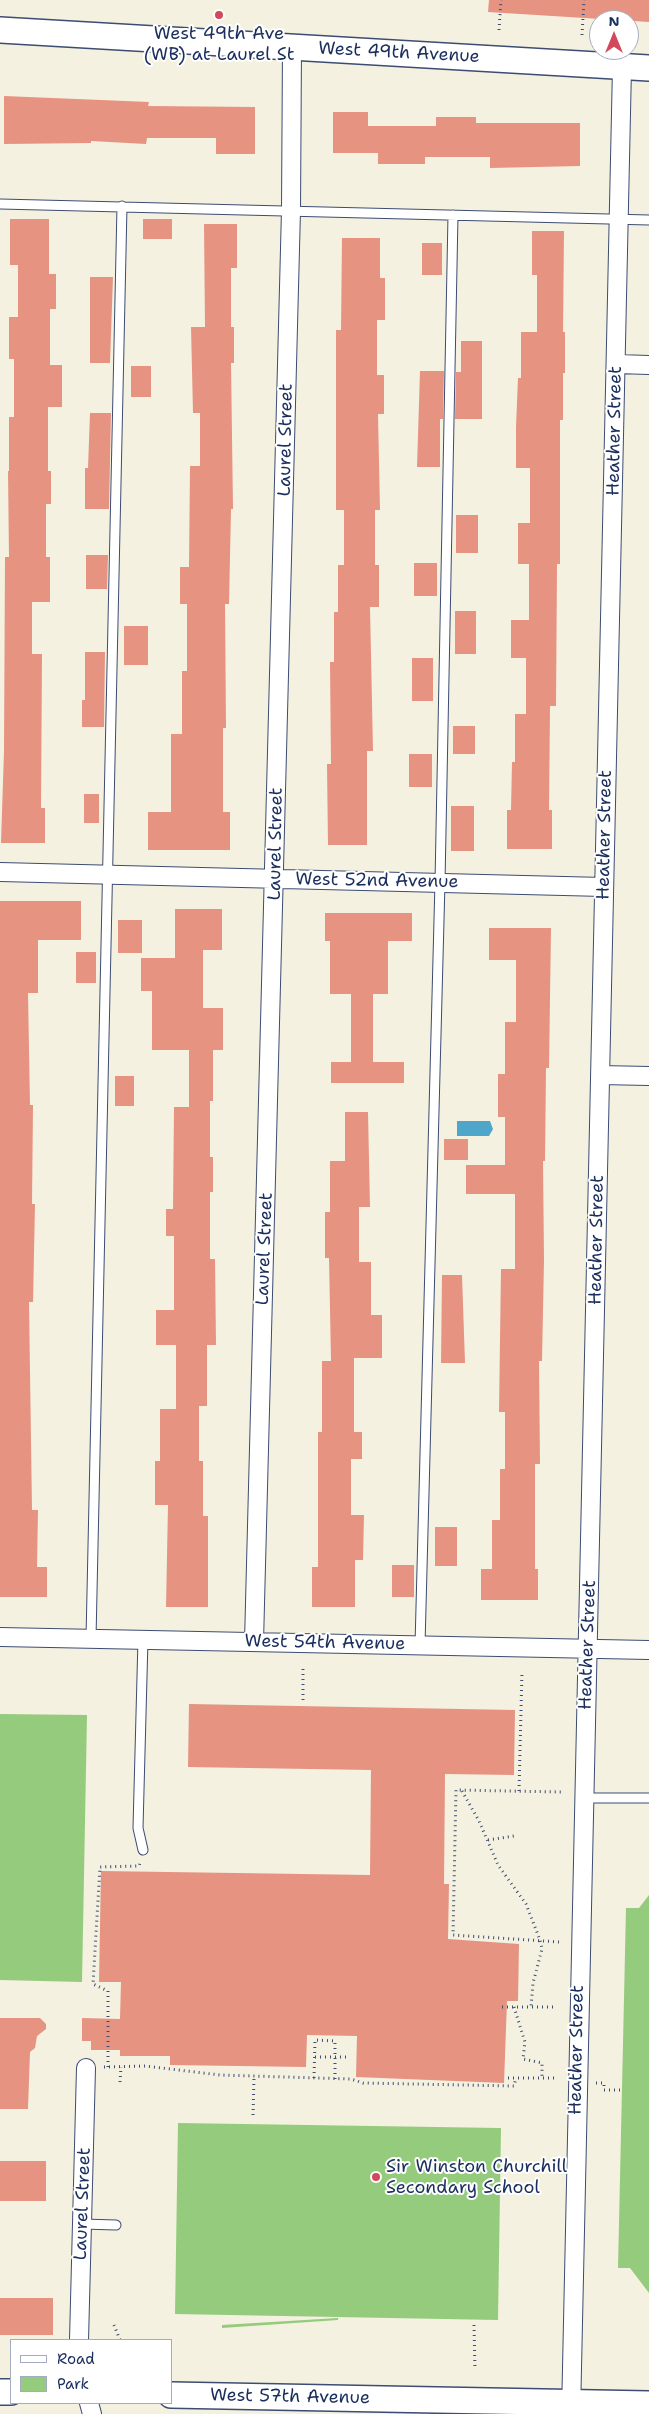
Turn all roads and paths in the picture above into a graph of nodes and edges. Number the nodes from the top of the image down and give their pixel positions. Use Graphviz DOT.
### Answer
graph roads {
  1 [pos="501,0"];
  2 [pos="584,0"];
  3 [pos="0,30"];
  4 [pos="499,30"];
  5 [pos="582,35"];
  6 [pos="292,47"];
  7 [pos="622,67"];
  8 [pos="649,68"];
  9 [pos="0,204"];
  10 [pos="122,206"];
  11 [pos="291,210"];
  12 [pos="453,214"];
  13 [pos="619,218"];
  14 [pos="649,220"];
  15 [pos="617,364"];
  16 [pos="649,365"];
  17 [pos="0,872"];
  18 [pos="106,874"];
  19 [pos="275,879"];
  20 [pos="440,882"];
  21 [pos="604,887"];
  22 [pos="600,1075"];
  23 [pos="649,1076"];
  24 [pos="0,1636"];
  25 [pos="92,1638"];
  26 [pos="143,1639"];
  27 [pos="254,1642"];
  28 [pos="420,1645"];
  29 [pos="588,1648"];
  30 [pos="649,1650"];
  31 [pos="303,1666"];
  32 [pos="522,1671"];
  33 [pos="303,1700"];
  34 [pos="462,1790"];
  35 [pos="520,1792"];
  36 [pos="562,1792"];
  37 [pos="583,1798"];
  38 [pos="649,1798"];
  39 [pos="514,1836"];
  40 [pos="488,1840"];
  41 [pos="143,1850"];
  42 [pos="540,1940"];
  43 [pos="559,1942"];
  44 [pos="502,2007"];
  45 [pos="514,2007"];
  46 [pos="531,2007"];
  47 [pos="558,2007"];
  48 [pos="314,2058"];
  49 [pos="335,2058"];
  50 [pos="349,2058"];
  51 [pos="108,2067"];
  52 [pos="121,2067"];
  53 [pos="86,2068"];
  54 [pos="254,2076"];
  55 [pos="314,2078"];
  56 [pos="508,2078"];
  57 [pos="516,2078"];
  58 [pos="542,2078"];
  59 [pos="556,2078"];
  60 [pos="335,2079"];
  61 [pos="120,2082"];
  62 [pos="595,2083"];
  63 [pos="624,2090"];
  64 [pos="254,2115"];
  65 [pos="82,2224"];
  66 [pos="116,2225"];
  67 [pos="114,2325"];
  68 [pos="474,2325"];
  69 [pos="79,2339"];
  70 [pos="120,2339"];
  71 [pos="475,2370"];
  72 [pos="172,2395"];
  73 [pos="649,2404"];
  74 [pos="571,2408"];
  1 -- 4 [label="path"];
  2 -- 5 [label="path"];
  3 -- 6 [label="street, West 49th Avenue"];
  6 -- 7 [label="street, West 49th Avenue"];
  6 -- 11 [label="street, Laurel Street"];
  7 -- 8 [label="street, West 49th Avenue"];
  7 -- 13 [label="street, Heather Street"];
  9 -- 10 [label="lane"];
  10 -- 11 [label="lane"];
  10 -- 18 [label="lane"];
  11 -- 12 [label="lane"];
  11 -- 19 [label="street, Laurel Street"];
  12 -- 13 [label="lane"];
  12 -- 20 [label="lane"];
  13 -- 14 [label="lane"];
  13 -- 15 [label="street, Heather Street"];
  15 -- 16 [label="street"];
  15 -- 21 [label="street, Heather Street"];
  17 -- 18 [label="street, West 52nd Avenue"];
  18 -- 19 [label="street, West 52nd Avenue"];
  18 -- 25 [label="lane"];
  19 -- 20 [label="street, West 52nd Avenue"];
  19 -- 27 [label="street, Laurel Street"];
  20 -- 21 [label="street, West 52nd Avenue"];
  20 -- 28 [label="lane"];
  21 -- 22 [label="street, Heather Street"];
  22 -- 23 [label="street"];
  22 -- 29 [label="street, Heather Street"];
  24 -- 25 [label="street, West 54th Avenue"];
  25 -- 26 [label="street, West 54th Avenue"];
  26 -- 27 [label="street, West 54th Avenue"];
  26 -- 41 [label="lane"];
  27 -- 28 [label="street, West 54th Avenue"];
  28 -- 29 [label="street, West 54th Avenue"];
  29 -- 30 [label="street, West 54th Avenue"];
  29 -- 37 [label="street, Heather Street"];
  31 -- 33 [label="path"];
  32 -- 35 [label="path"];
  34 -- 35 [label="path"];
  34 -- 40 [label="path"];
  34 -- 42 [label="path"];
  35 -- 36 [label="path"];
  37 -- 38 [label="lane"];
  37 -- 74 [label="street, Heather Street"];
  39 -- 40 [label="path"];
  40 -- 42 [label="path"];
  41 -- 51 [label="path"];
  42 -- 43 [label="path"];
  42 -- 46 [label="path"];
  44 -- 45 [label="path"];
  45 -- 46 [label="path"];
  45 -- 58 [label="path"];
  46 -- 47 [label="path"];
  48 -- 49 [label="path"];
  48 -- 49 [label="path"];
  48 -- 55 [label="path"];
  49 -- 50 [label="path"];
  49 -- 60 [label="path"];
  51 -- 52 [label="path"];
  51 -- 53 [label="path"];
  52 -- 54 [label="path"];
  52 -- 61 [label="path"];
  53 -- 65 [label="street, Laurel Street"];
  54 -- 55 [label="path"];
  54 -- 64 [label="path"];
  55 -- 60 [label="path"];
  56 -- 57 [label="path"];
  57 -- 58 [label="path"];
  57 -- 60 [label="path"];
  58 -- 59 [label="path"];
  62 -- 63 [label="path"];
  65 -- 66 [label="lane"];
  65 -- 69 [label="street, Laurel Street"];
  67 -- 70 [label="path"];
  68 -- 71 [label="path"];
  72 -- 74 [label="street, West 57th Avenue"];
  73 -- 74 [label="street, West 57th Avenue"];
}
